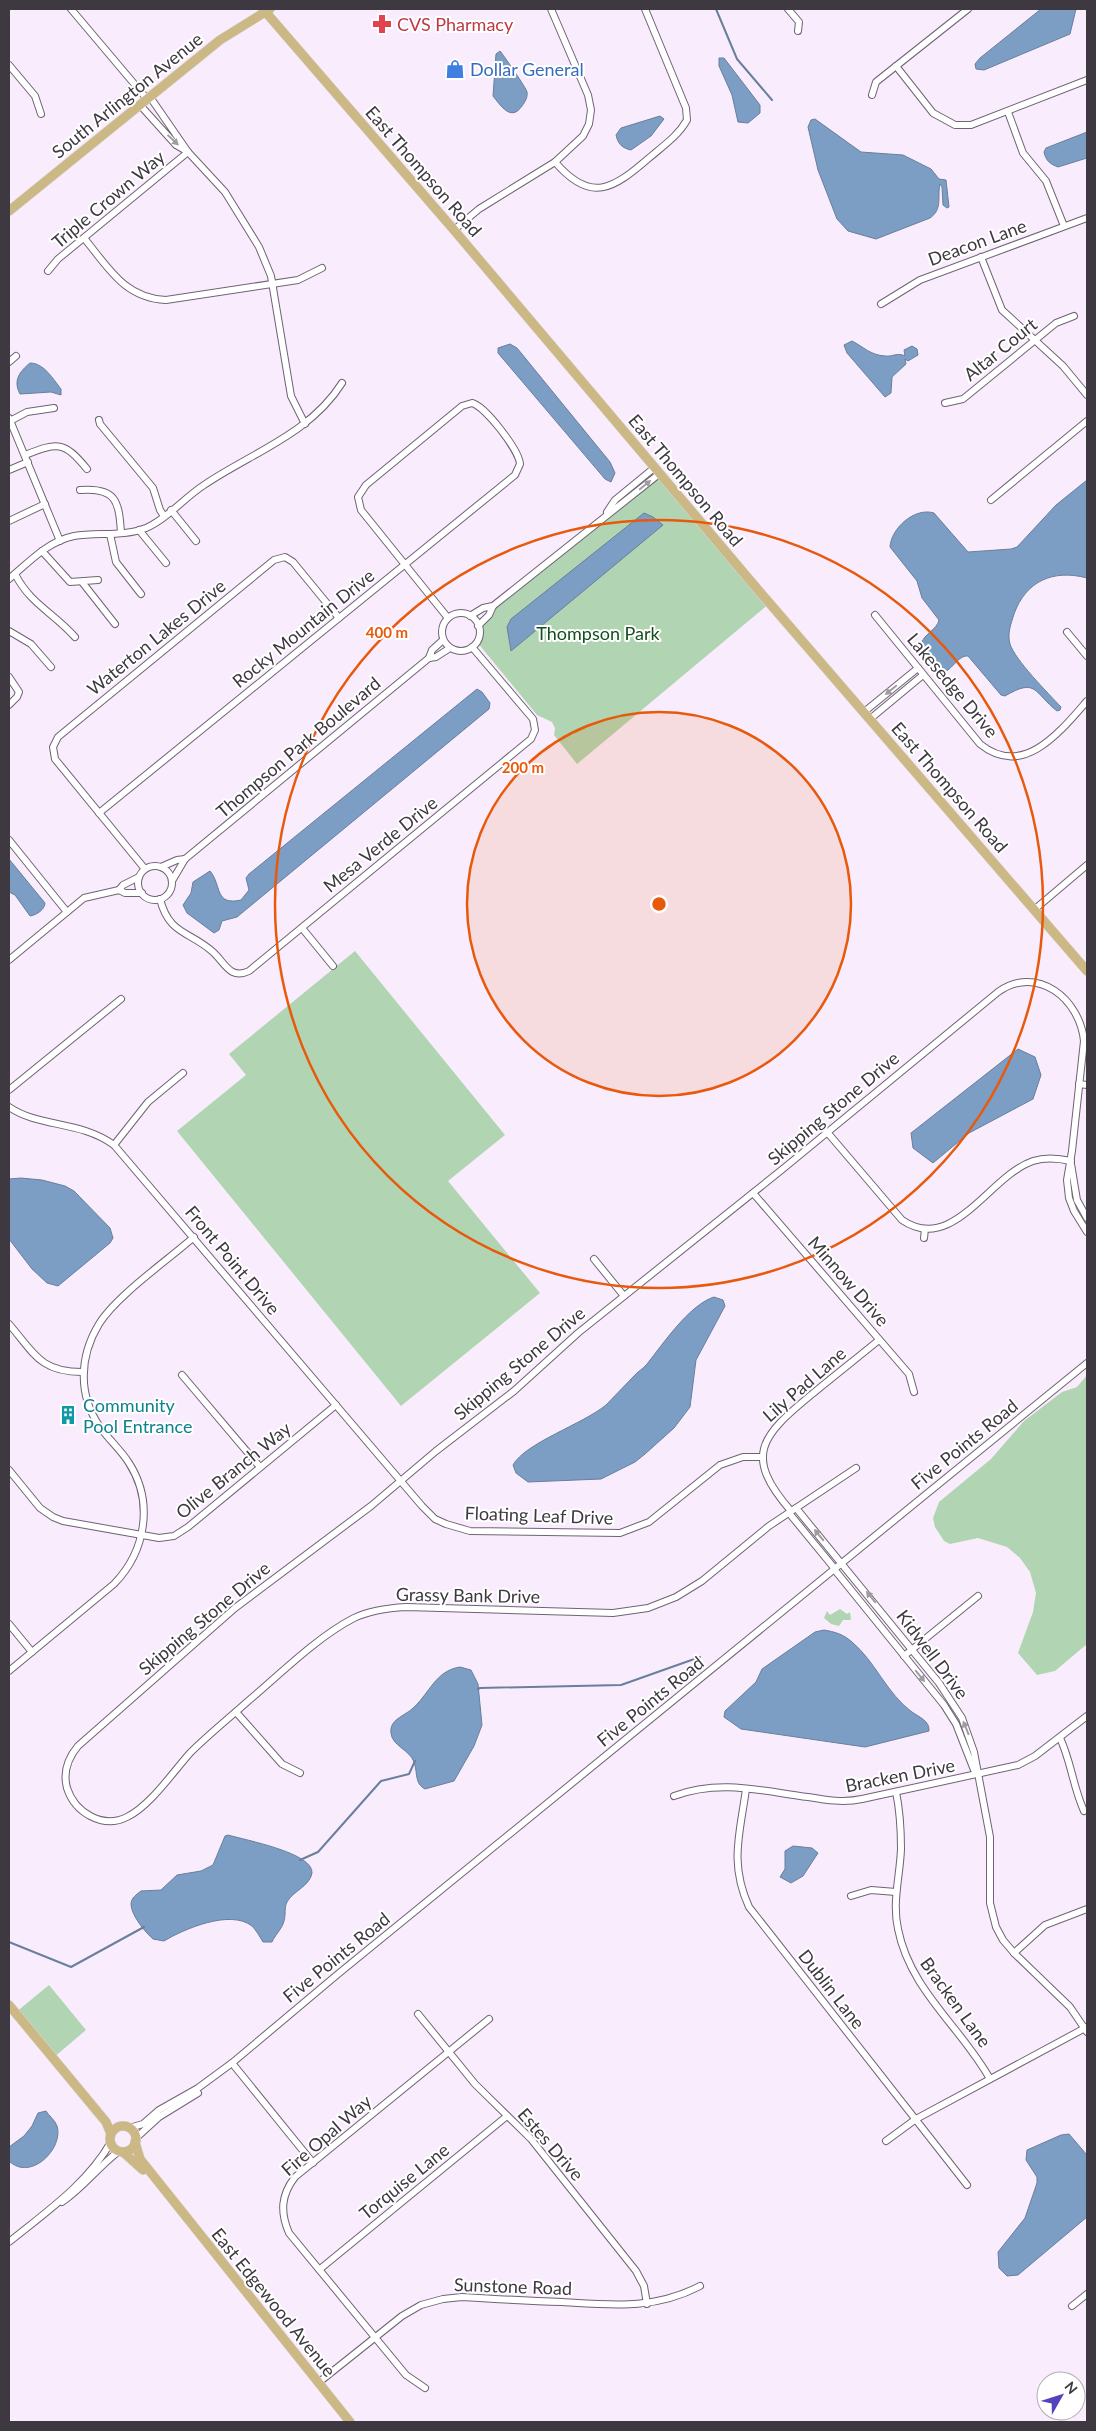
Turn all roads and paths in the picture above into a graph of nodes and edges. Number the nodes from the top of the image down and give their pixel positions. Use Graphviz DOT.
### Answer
graph roads {
  1 [pos="71,9"];
  2 [pos="551,9"];
  3 [pos="644,9"];
  4 [pos="788,9"];
  5 [pos="968,9"];
  6 [pos="266,10"];
  7 [pos="798,31"];
  8 [pos="896,66"];
  9 [pos="10,70"];
  10 [pos="1087,80"];
  11 [pos="872,95"];
  12 [pos="145,100"];
  13 [pos="1008,112"];
  14 [pos="41,114"];
  15 [pos="188,152"];
  16 [pos="555,162"];
  17 [pos="9,211"];
  18 [pos="1087,218"];
  19 [pos="1064,226"];
  20 [pos="454,230"];
  21 [pos="84,238"];
  22 [pos="980,257"];
  23 [pos="322,268"];
  24 [pos="48,271"];
  25 [pos="273,284"];
  26 [pos="881,304"];
  27 [pos="1074,316"];
  28 [pos="1034,340"];
  29 [pos="16,356"];
  30 [pos="9,362"];
  31 [pos="342,383"];
  32 [pos="1087,395"];
  33 [pos="945,404"];
  34 [pos="54,408"];
  35 [pos="9,419"];
  36 [pos="99,420"];
  37 [pos="1087,421"];
  38 [pos="304,424"];
  39 [pos="25,455"];
  40 [pos="28,462"];
  41 [pos="87,469"];
  42 [pos="9,470"];
  43 [pos="656,471"];
  44 [pos="80,490"];
  45 [pos="991,500"];
  46 [pos="45,504"];
  47 [pos="171,510"];
  48 [pos="164,516"];
  49 [pos="9,521"];
  50 [pos="139,530"];
  51 [pos="121,533"];
  52 [pos="110,534"];
  53 [pos="60,540"];
  54 [pos="196,541"];
  55 [pos="42,551"];
  56 [pos="166,563"];
  57 [pos="405,564"];
  58 [pos="15,574"];
  59 [pos="9,579"];
  60 [pos="98,580"];
  61 [pos="82,582"];
  62 [pos="141,594"];
  63 [pos="493,606"];
  64 [pos="875,615"];
  65 [pos="470,616"];
  66 [pos="339,618"];
  67 [pos="448,618"];
  68 [pos="115,624"];
  69 [pos="478,626"];
  70 [pos="9,631"];
  71 [pos="1067,632"];
  72 [pos="75,637"];
  73 [pos="443,640"];
  74 [pos="472,647"];
  75 [pos="450,648"];
  76 [pos="1087,656"];
  77 [pos="429,658"];
  78 [pos="51,666"];
  79 [pos="918,668"];
  80 [pos="924,675"];
  81 [pos="9,677"];
  82 [pos="1087,701"];
  83 [pos="9,705"];
  84 [pos="867,715"];
  85 [pos="100,814"];
  86 [pos="9,840"];
  87 [pos="186,859"];
  88 [pos="1087,866"];
  89 [pos="161,867"];
  90 [pos="145,869"];
  91 [pos="139,878"];
  92 [pos="172,880"];
  93 [pos="119,890"];
  94 [pos="142,893"];
  95 [pos="160,899"];
  96 [pos="1035,910"];
  97 [pos="67,912"];
  98 [pos="302,928"];
  99 [pos="9,960"];
  100 [pos="333,966"];
  101 [pos="1087,971"];
  102 [pos="121,998"];
  103 [pos="183,1073"];
  104 [pos="1084,1074"];
  105 [pos="1080,1084"];
  106 [pos="1087,1085"];
  107 [pos="9,1090"];
  108 [pos="9,1107"];
  109 [pos="827,1132"];
  110 [pos="114,1145"];
  111 [pos="1071,1161"];
  112 [pos="753,1193"];
  113 [pos="1087,1218"];
  114 [pos="925,1229"];
  115 [pos="1087,1232"];
  116 [pos="194,1237"];
  117 [pos="924,1238"];
  118 [pos="594,1259"];
  119 [pos="624,1296"];
  120 [pos="9,1324"];
  121 [pos="879,1340"];
  122 [pos="1087,1363"];
  123 [pos="82,1372"];
  124 [pos="182,1376"];
  125 [pos="914,1392"];
  126 [pos="336,1405"];
  127 [pos="762,1457"];
  128 [pos="260,1467"];
  129 [pos="856,1468"];
  130 [pos="9,1470"];
  131 [pos="400,1481"];
  132 [pos="792,1511"];
  133 [pos="142,1536"];
  134 [pos="843,1563"];
  135 [pos="835,1569"];
  136 [pos="978,1596"];
  137 [pos="9,1624"];
  138 [pos="912,1650"];
  139 [pos="32,1652"];
  140 [pos="904,1656"];
  141 [pos="9,1670"];
  142 [pos="236,1712"];
  143 [pos="1087,1716"];
  144 [pos="1060,1738"];
  145 [pos="300,1773"];
  146 [pos="977,1775"];
  147 [pos="746,1789"];
  148 [pos="896,1792"];
  149 [pos="674,1796"];
  150 [pos="76,1806"];
  151 [pos="1084,1810"];
  152 [pos="896,1892"];
  153 [pos="851,1896"];
  154 [pos="1087,1909"];
  155 [pos="1014,1953"];
  156 [pos="9,2005"];
  157 [pos="418,2014"];
  158 [pos="489,2019"];
  159 [pos="1087,2029"];
  160 [pos="449,2052"];
  161 [pos="232,2063"];
  162 [pos="70,2078"];
  163 [pos="990,2079"];
  164 [pos="507,2116"];
  165 [pos="916,2119"];
  166 [pos="125,2127"];
  167 [pos="111,2138"];
  168 [pos="135,2140"];
  169 [pos="886,2141"];
  170 [pos="121,2151"];
  171 [pos="313,2163"];
  172 [pos="967,2185"];
  173 [pos="174,2203"];
  174 [pos="40,2216"];
  175 [pos="9,2242"];
  176 [pos="320,2269"];
  177 [pos="700,2286"];
  178 [pos="1087,2294"];
  179 [pos="647,2304"];
  180 [pos="1072,2306"];
  181 [pos="375,2338"];
  182 [pos="318,2383"];
  183 [pos="425,2388"];
  184 [pos="350,2422"];
  1 -- 12 [label="street"];
  2 -- 16 [label="street"];
  3 -- 16 [label="street"];
  4 -- 7 [label="street"];
  5 -- 8 [label="street"];
  6 -- 12 [label="main road, South Arlington Avenue"];
  6 -- 20 [label="main road, East Thompson Road"];
  8 -- 11 [label="street"];
  8 -- 13 [label="street"];
  9 -- 14 [label="street"];
  10 -- 13 [label="street"];
  12 -- 15 [label="street"];
  12 -- 15 [label="street, one-way"];
  12 -- 17 [label="main road, South Arlington Avenue"];
  13 -- 19 [label="street"];
  15 -- 21 [label="street, Triple Crown Way"];
  15 -- 25 [label="street"];
  16 -- 20 [label="street"];
  18 -- 19 [label="street, Deacon Lane"];
  19 -- 22 [label="street, Deacon Lane"];
  20 -- 43 [label="main road, East Thompson Road"];
  21 -- 24 [label="street, Triple Crown Way"];
  21 -- 25 [label="street"];
  22 -- 26 [label="street, Deacon Lane"];
  22 -- 28 [label="street"];
  23 -- 25 [label="street"];
  25 -- 38 [label="street"];
  27 -- 28 [label="street, Altar Court"];
  28 -- 32 [label="street"];
  28 -- 33 [label="street, Altar Court"];
  29 -- 30 [label="street"];
  31 -- 38 [label="street"];
  34 -- 35 [label="street"];
  35 -- 39 [label="street"];
  36 -- 48 [label="street"];
  37 -- 45 [label="street"];
  38 -- 47 [label="street"];
  39 -- 40 [label="street"];
  39 -- 41 [label="street"];
  40 -- 42 [label="street"];
  40 -- 46 [label="street"];
  43 -- 63 [label="street"];
  43 -- 84 [label="main road, East Thompson Road"];
  44 -- 51 [label="street"];
  46 -- 49 [label="street"];
  46 -- 53 [label="street"];
  47 -- 48 [label="street"];
  47 -- 54 [label="street"];
  48 -- 50 [label="street"];
  50 -- 51 [label="street"];
  50 -- 56 [label="street"];
  51 -- 52 [label="street"];
  52 -- 53 [label="street"];
  52 -- 62 [label="street"];
  53 -- 55 [label="street"];
  55 -- 58 [label="street"];
  55 -- 61 [label="street"];
  57 -- 57 [label="street, Rocky Mountain Drive"];
  57 -- 66 [label="street, Rocky Mountain Drive"];
  57 -- 67 [label="street"];
  58 -- 59 [label="street"];
  58 -- 72 [label="street"];
  60 -- 61 [label="street"];
  61 -- 68 [label="street"];
  63 -- 65 [label="street"];
  63 -- 69 [label="street"];
  64 -- 79 [label="street, Lakesedge Drive"];
  65 -- 67 [label="street"];
  65 -- 69 [label="street"];
  66 -- 85 [label="street, Rocky Mountain Drive"];
  66 -- 85 [label="street, Waterton Lakes Drive"];
  67 -- 73 [label="street, Thompson Park Boulevard"];
  69 -- 74 [label="street"];
  70 -- 78 [label="street"];
  71 -- 76 [label="street"];
  73 -- 75 [label="street"];
  73 -- 77 [label="street, Thompson Park Boulevard"];
  74 -- 75 [label="street, Thompson Park Boulevard"];
  74 -- 98 [label="street, Mesa Verde Drive"];
  75 -- 77 [label="street, Thompson Park Boulevard"];
  77 -- 87 [label="street, Thompson Park Boulevard"];
  79 -- 80 [label="street, Lakesedge Drive"];
  79 -- 84 [label="street, one-way"];
  80 -- 82 [label="street, Lakesedge Drive"];
  80 -- 84 [label="street"];
  81 -- 83 [label="street"];
  84 -- 96 [label="main road, East Thompson Road"];
  85 -- 90 [label="street"];
  86 -- 97 [label="street"];
  87 -- 89 [label="street, Thompson Park Boulevard"];
  87 -- 92 [label="street, Thompson Park Boulevard"];
  88 -- 96 [label="street"];
  89 -- 90 [label="street"];
  89 -- 92 [label="street"];
  90 -- 91 [label="street"];
  91 -- 93 [label="street"];
  91 -- 94 [label="street"];
  92 -- 95 [label="street"];
  93 -- 94 [label="street"];
  93 -- 97 [label="street"];
  94 -- 95 [label="street"];
  95 -- 98 [label="street, Mesa Verde Drive"];
  96 -- 101 [label="main road, East Thompson Road"];
  97 -- 99 [label="street"];
  98 -- 100 [label="street"];
  102 -- 107 [label="street"];
  103 -- 110 [label="street"];
  104 -- 105 [label="street"];
  104 -- 109 [label="street, Skipping Stone Drive"];
  105 -- 106 [label="street"];
  105 -- 111 [label="street"];
  108 -- 110 [label="street, Front Point Drive"];
  109 -- 112 [label="street, Skipping Stone Drive"];
  109 -- 114 [label="street"];
  110 -- 116 [label="street, Front Point Drive"];
  111 -- 113 [label="street"];
  111 -- 114 [label="street"];
  111 -- 115 [label="street"];
  112 -- 119 [label="street, Skipping Stone Drive"];
  112 -- 121 [label="street, Minnow Drive"];
  114 -- 117 [label="street"];
  116 -- 123 [label="street"];
  116 -- 126 [label="street, Front Point Drive"];
  118 -- 119 [label="street"];
  119 -- 131 [label="street, Skipping Stone Drive"];
  120 -- 123 [label="street"];
  121 -- 125 [label="street, Minnow Drive"];
  121 -- 127 [label="street, Lily Pad Lane"];
  122 -- 134 [label="street, Five Points Road"];
  123 -- 133 [label="street"];
  124 -- 128 [label="street"];
  126 -- 128 [label="street, Olive Branch Way"];
  126 -- 131 [label="street, Front Point Drive"];
  127 -- 131 [label="street, Floating Leaf Drive"];
  127 -- 132 [label="street"];
  128 -- 133 [label="street, Olive Branch Way"];
  129 -- 132 [label="street, Grassy Bank Drive"];
  130 -- 133 [label="street, Olive Branch Way"];
  131 -- 150 [label="street, Skipping Stone Drive"];
  134 -- 132 [label="street, one-way"];
  132 -- 135 [label="street"];
  132 -- 142 [label="street, Grassy Bank Drive"];
  133 -- 139 [label="street"];
  134 -- 135 [label="street, Five Points Road"];
  138 -- 134 [label="street, Kidwell Drive, one-way"];
  135 -- 140 [label="street, Kidwell Drive"];
  135 -- 161 [label="street, Five Points Road"];
  136 -- 138 [label="street"];
  137 -- 139 [label="street"];
  138 -- 140 [label="street"];
  146 -- 138 [label="street, Kidwell Drive, one-way"];
  139 -- 141 [label="street"];
  140 -- 146 [label="street, Kidwell Drive, one-way"];
  142 -- 145 [label="street"];
  142 -- 150 [label="street, Grassy Bank Drive"];
  143 -- 144 [label="street, Bracken Drive"];
  144 -- 146 [label="street, Bracken Drive"];
  144 -- 151 [label="street"];
  146 -- 148 [label="street, Bracken Drive"];
  146 -- 155 [label="street, Kidwell Drive"];
  147 -- 148 [label="street, Bracken Drive"];
  147 -- 149 [label="street, Bracken Drive"];
  147 -- 165 [label="street, Dublin Lane"];
  148 -- 152 [label="street, Bracken Lane"];
  152 -- 153 [label="street"];
  152 -- 163 [label="street, Bracken Lane"];
  154 -- 155 [label="street"];
  155 -- 159 [label="street, Kidwell Drive"];
  156 -- 162 [label="main road"];
  157 -- 160 [label="street, Estes Drive"];
  158 -- 160 [label="street, Fire Opal Way"];
  159 -- 163 [label="street"];
  160 -- 164 [label="street, Estes Drive"];
  160 -- 171 [label="street, Fire Opal Way"];
  161 -- 166 [label="street"];
  161 -- 168 [label="street"];
  161 -- 171 [label="street"];
  162 -- 166 [label="main road"];
  162 -- 167 [label="main road"];
  163 -- 165 [label="street"];
  164 -- 176 [label="street, Torquise Lane"];
  164 -- 179 [label="street, Estes Drive"];
  165 -- 169 [label="street"];
  165 -- 172 [label="street, Dublin Lane"];
  166 -- 167 [label="main road"];
  166 -- 168 [label="main road, East Edgewood Avenue"];
  167 -- 170 [label="main road, East Edgewood Avenue"];
  167 -- 174 [label="street"];
  168 -- 170 [label="main road"];
  168 -- 173 [label="main road, East Edgewood Avenue"];
  170 -- 173 [label="main road, East Edgewood Avenue"];
  170 -- 174 [label="street"];
  171 -- 176 [label="street, Fire Opal Way"];
  173 -- 182 [label="main road, East Edgewood Avenue"];
  174 -- 175 [label="street"];
  176 -- 181 [label="street, Fire Opal Way"];
  177 -- 179 [label="street, Sunstone Road"];
  178 -- 180 [label="street"];
  179 -- 181 [label="street, Sunstone Road"];
  181 -- 182 [label="street, Sunstone Road"];
  181 -- 183 [label="street, Fire Opal Way"];
  182 -- 184 [label="main road, East Edgewood Avenue"];
}
